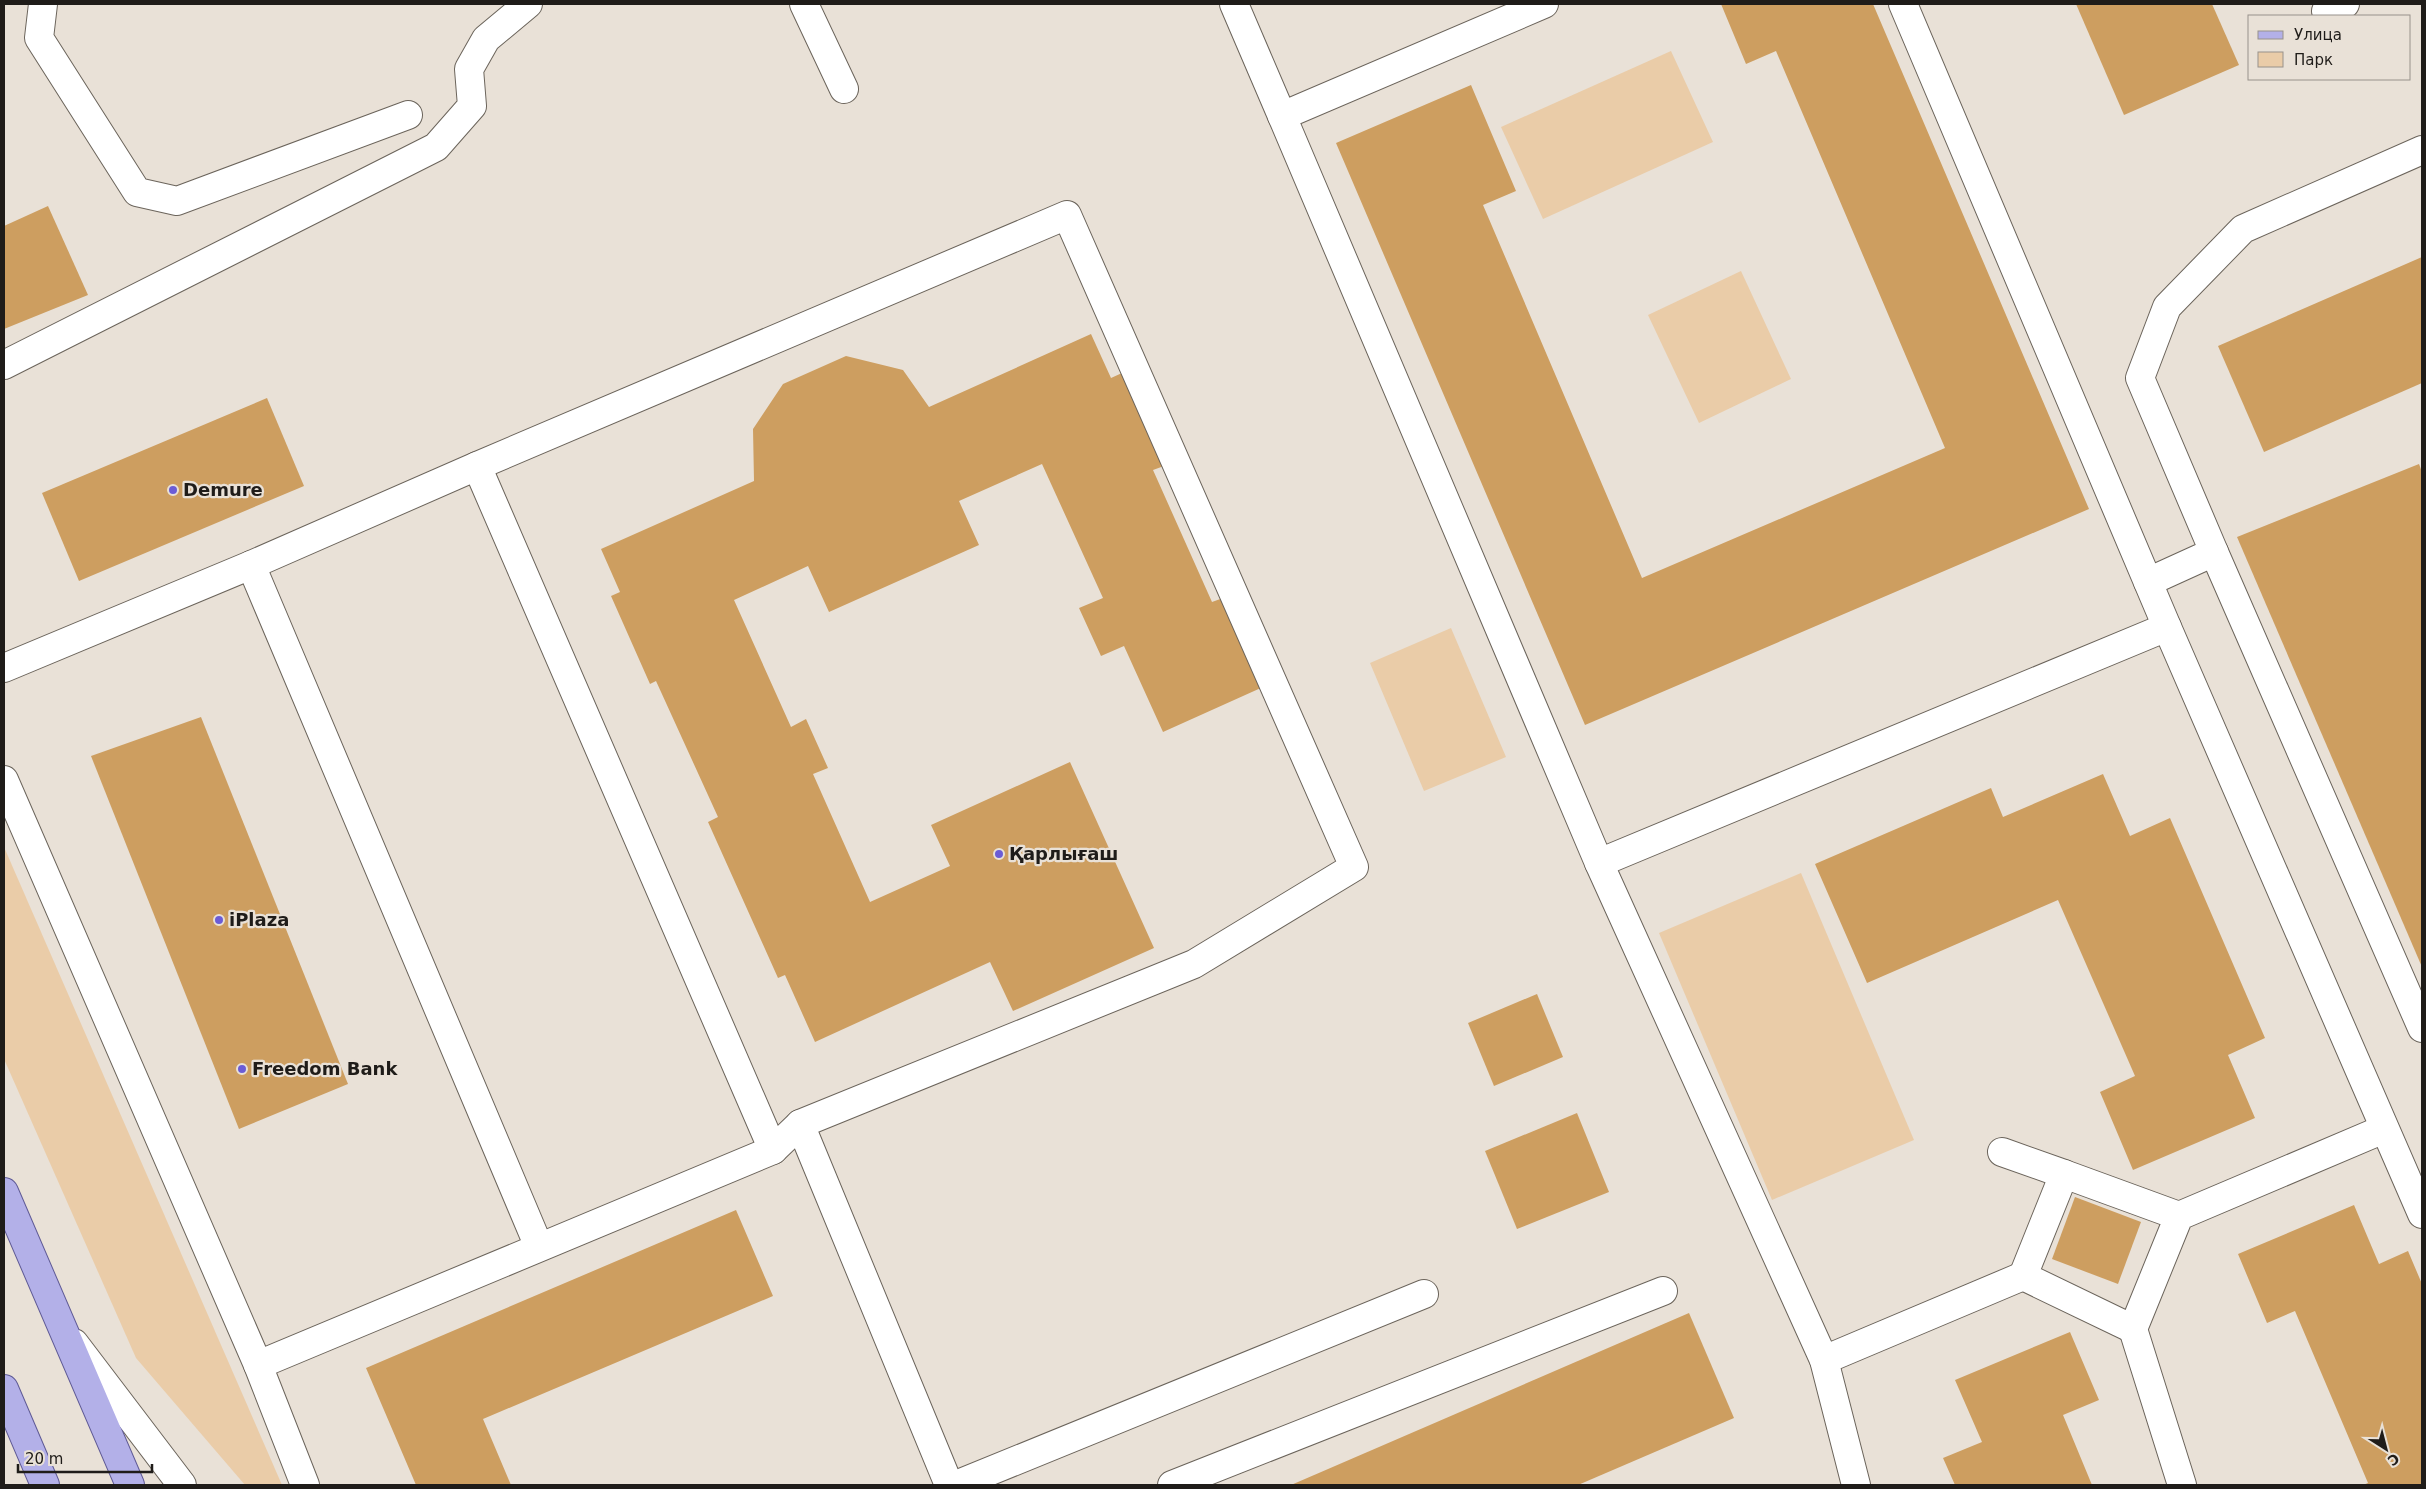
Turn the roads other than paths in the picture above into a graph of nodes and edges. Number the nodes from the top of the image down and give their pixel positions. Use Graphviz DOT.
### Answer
graph roads {
  1 [pos="43,4"];
  2 [pos="528,4"];
  3 [pos="804,4"];
  4 [pos="1234,4"];
  5 [pos="1544,4"];
  6 [pos="1902,4"];
  7 [pos="844,89"];
  8 [pos="408,115"];
  9 [pos="1282,116"];
  10 [pos="2422,150"];
  11 [pos="4,365"];
  12 [pos="477,466"];
  13 [pos="2214,552"];
  14 [pos="251,565"];
  15 [pos="2148,582"];
  16 [pos="2167,627"];
  17 [pos="4,668"];
  18 [pos="4,780"];
  19 [pos="1599,863"];
  20 [pos="2422,1028"];
  21 [pos="800,1124"];
  22 [pos="2384,1129"];
  23 [pos="773,1150"];
  24 [pos="2002,1152"];
  25 [pos="2064,1174"];
  26 [pos="4,1192"];
  27 [pos="2422,1214"];
  28 [pos="2179,1216"];
  29 [pos="540,1247"];
  30 [pos="2023,1276"];
  31 [pos="1663,1291"];
  32 [pos="1424,1294"];
  33 [pos="62,1327"];
  34 [pos="2133,1329"];
  35 [pos="1824,1360"];
  36 [pos="258,1365"];
  37 [pos="4,1389"];
  38 [pos="45,1485"];
  39 [pos="130,1485"];
  40 [pos="182,1485"];
  41 [pos="305,1485"];
  42 [pos="949,1485"];
  43 [pos="956,1485"];
  44 [pos="1172,1485"];
  45 [pos="1856,1485"];
  46 [pos="2182,1485"];
  1 -- 8 [label="lane"];
  2 -- 11 [label="lane"];
  3 -- 7 [label="lane"];
  4 -- 9 [label="lane"];
  5 -- 9 [label="lane"];
  6 -- 15 [label="lane"];
  9 -- 19 [label="lane"];
  10 -- 13 [label="lane"];
  12 -- 14 [label="lane"];
  12 -- 21 [label="lane"];
  12 -- 23 [label="lane"];
  13 -- 15 [label="lane"];
  13 -- 20 [label="lane"];
  14 -- 17 [label="lane"];
  14 -- 29 [label="lane"];
  15 -- 16 [label="lane"];
  16 -- 19 [label="lane"];
  16 -- 22 [label="lane"];
  18 -- 36 [label="lane"];
  19 -- 35 [label="lane"];
  21 -- 23 [label="lane"];
  21 -- 42 [label="lane"];
  22 -- 27 [label="lane"];
  22 -- 28 [label="lane"];
  23 -- 29 [label="lane"];
  24 -- 25 [label="lane"];
  25 -- 28 [label="lane"];
  25 -- 30 [label="lane"];
  26 -- 33 [label="main road"];
  28 -- 34 [label="lane"];
  29 -- 36 [label="lane"];
  30 -- 34 [label="lane"];
  30 -- 35 [label="lane"];
  31 -- 44 [label="lane"];
  32 -- 43 [label="lane"];
  33 -- 39 [label="main road"];
  33 -- 40 [label="lane"];
  34 -- 46 [label="lane"];
  35 -- 45 [label="lane"];
  36 -- 41 [label="lane"];
  37 -- 38 [label="main road"];
}
